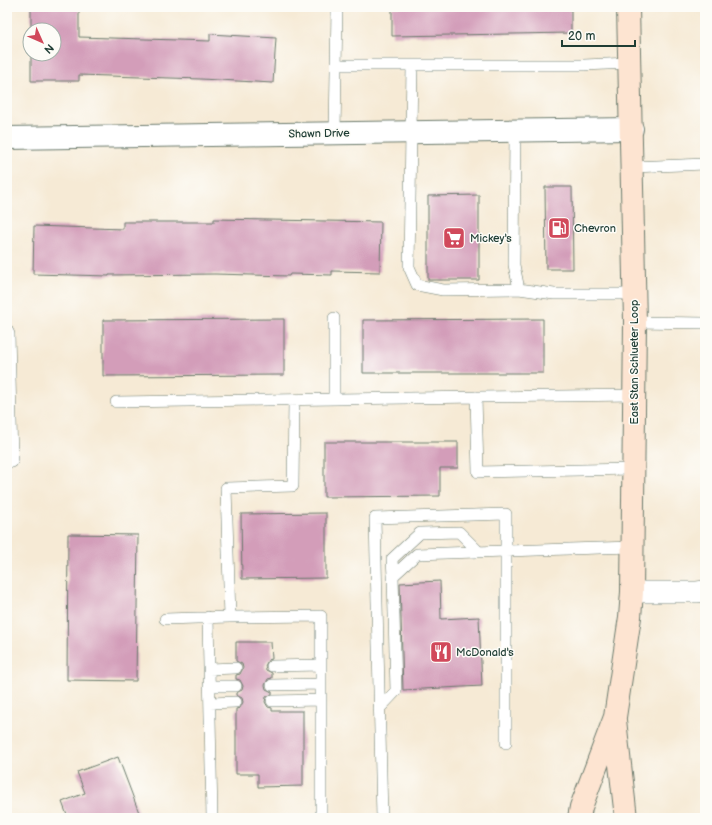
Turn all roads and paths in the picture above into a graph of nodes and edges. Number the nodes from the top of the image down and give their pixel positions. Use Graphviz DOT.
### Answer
graph roads {
  1 [pos="337,7"];
  2 [pos="628,7"];
  3 [pos="630,63"];
  4 [pos="336,65"];
  5 [pos="412,66"];
  6 [pos="632,129"];
  7 [pos="515,131"];
  8 [pos="411,132"];
  9 [pos="335,133"];
  10 [pos="7,138"];
  11 [pos="705,164"];
  12 [pos="633,167"];
  13 [pos="519,289"];
  14 [pos="635,294"];
  15 [pos="334,318"];
  16 [pos="635,322"];
  17 [pos="705,323"];
  18 [pos="7,330"];
  19 [pos="8,351"];
  20 [pos="634,395"];
  21 [pos="476,397"];
  22 [pos="334,399"];
  23 [pos="294,400"];
  24 [pos="116,402"];
  25 [pos="12,462"];
  26 [pos="633,469"];
  27 [pos="632,547"];
  28 [pos="478,551"];
  29 [pos="506,551"];
  30 [pos="392,576"];
  31 [pos="705,591"];
  32 [pos="632,592"];
  33 [pos="230,617"];
  34 [pos="208,618"];
  35 [pos="165,619"];
  36 [pos="321,665"];
  37 [pos="272,666"];
  38 [pos="236,668"];
  39 [pos="209,669"];
  40 [pos="321,684"];
  41 [pos="272,685"];
  42 [pos="210,686"];
  43 [pos="236,686"];
  44 [pos="321,700"];
  45 [pos="272,701"];
  46 [pos="236,702"];
  47 [pos="210,703"];
  48 [pos="379,709"];
  49 [pos="615,717"];
  50 [pos="506,743"];
  51 [pos="212,818"];
  52 [pos="321,818"];
  53 [pos="382,818"];
  54 [pos="579,818"];
  55 [pos="627,818"];
  1 -- 4 [label="lane"];
  2 -- 3 [label="main road, East Stan Schlueter Loop"];
  3 -- 5 [label="lane"];
  3 -- 6 [label="main road, East Stan Schlueter Loop"];
  4 -- 5 [label="lane"];
  4 -- 9 [label="lane"];
  5 -- 8 [label="lane"];
  6 -- 7 [label="street, Shawn Drive"];
  6 -- 12 [label="main road, East Stan Schlueter Loop"];
  7 -- 8 [label="street, Shawn Drive"];
  7 -- 13 [label="lane"];
  8 -- 9 [label="street, Shawn Drive"];
  8 -- 13 [label="lane"];
  9 -- 10 [label="street, Shawn Drive"];
  11 -- 12 [label="lane"];
  12 -- 14 [label="main road, East Stan Schlueter Loop"];
  13 -- 14 [label="lane"];
  14 -- 16 [label="main road, East Stan Schlueter Loop"];
  15 -- 22 [label="lane"];
  16 -- 17 [label="lane"];
  16 -- 20 [label="main road, East Stan Schlueter Loop"];
  18 -- 19 [label="lane"];
  19 -- 25 [label="lane"];
  20 -- 21 [label="lane"];
  20 -- 26 [label="main road, East Stan Schlueter Loop"];
  21 -- 22 [label="lane"];
  21 -- 26 [label="lane"];
  22 -- 23 [label="lane"];
  23 -- 24 [label="lane"];
  23 -- 33 [label="lane"];
  26 -- 27 [label="main road, East Stan Schlueter Loop"];
  27 -- 29 [label="lane"];
  27 -- 32 [label="main road, East Stan Schlueter Loop"];
  28 -- 29 [label="lane"];
  28 -- 30 [label="lane"];
  28 -- 30 [label="lane"];
  29 -- 48 [label="lane"];
  29 -- 50 [label="lane"];
  30 -- 48 [label="lane"];
  31 -- 32 [label="street"];
  32 -- 49 [label="main road, East Stan Schlueter Loop"];
  33 -- 34 [label="lane"];
  33 -- 36 [label="lane"];
  34 -- 35 [label="lane"];
  34 -- 39 [label="lane"];
  36 -- 37 [label="lane"];
  36 -- 40 [label="lane"];
  38 -- 39 [label="lane"];
  39 -- 42 [label="lane"];
  40 -- 41 [label="lane"];
  40 -- 44 [label="lane"];
  42 -- 43 [label="lane"];
  42 -- 47 [label="lane"];
  44 -- 45 [label="lane"];
  44 -- 52 [label="lane"];
  46 -- 47 [label="lane"];
  47 -- 51 [label="lane"];
  48 -- 53 [label="lane"];
  49 -- 54 [label="main road, East Stan Schlueter Loop"];
  49 -- 55 [label="main road, East Stan Schlueter Loop"];
}
